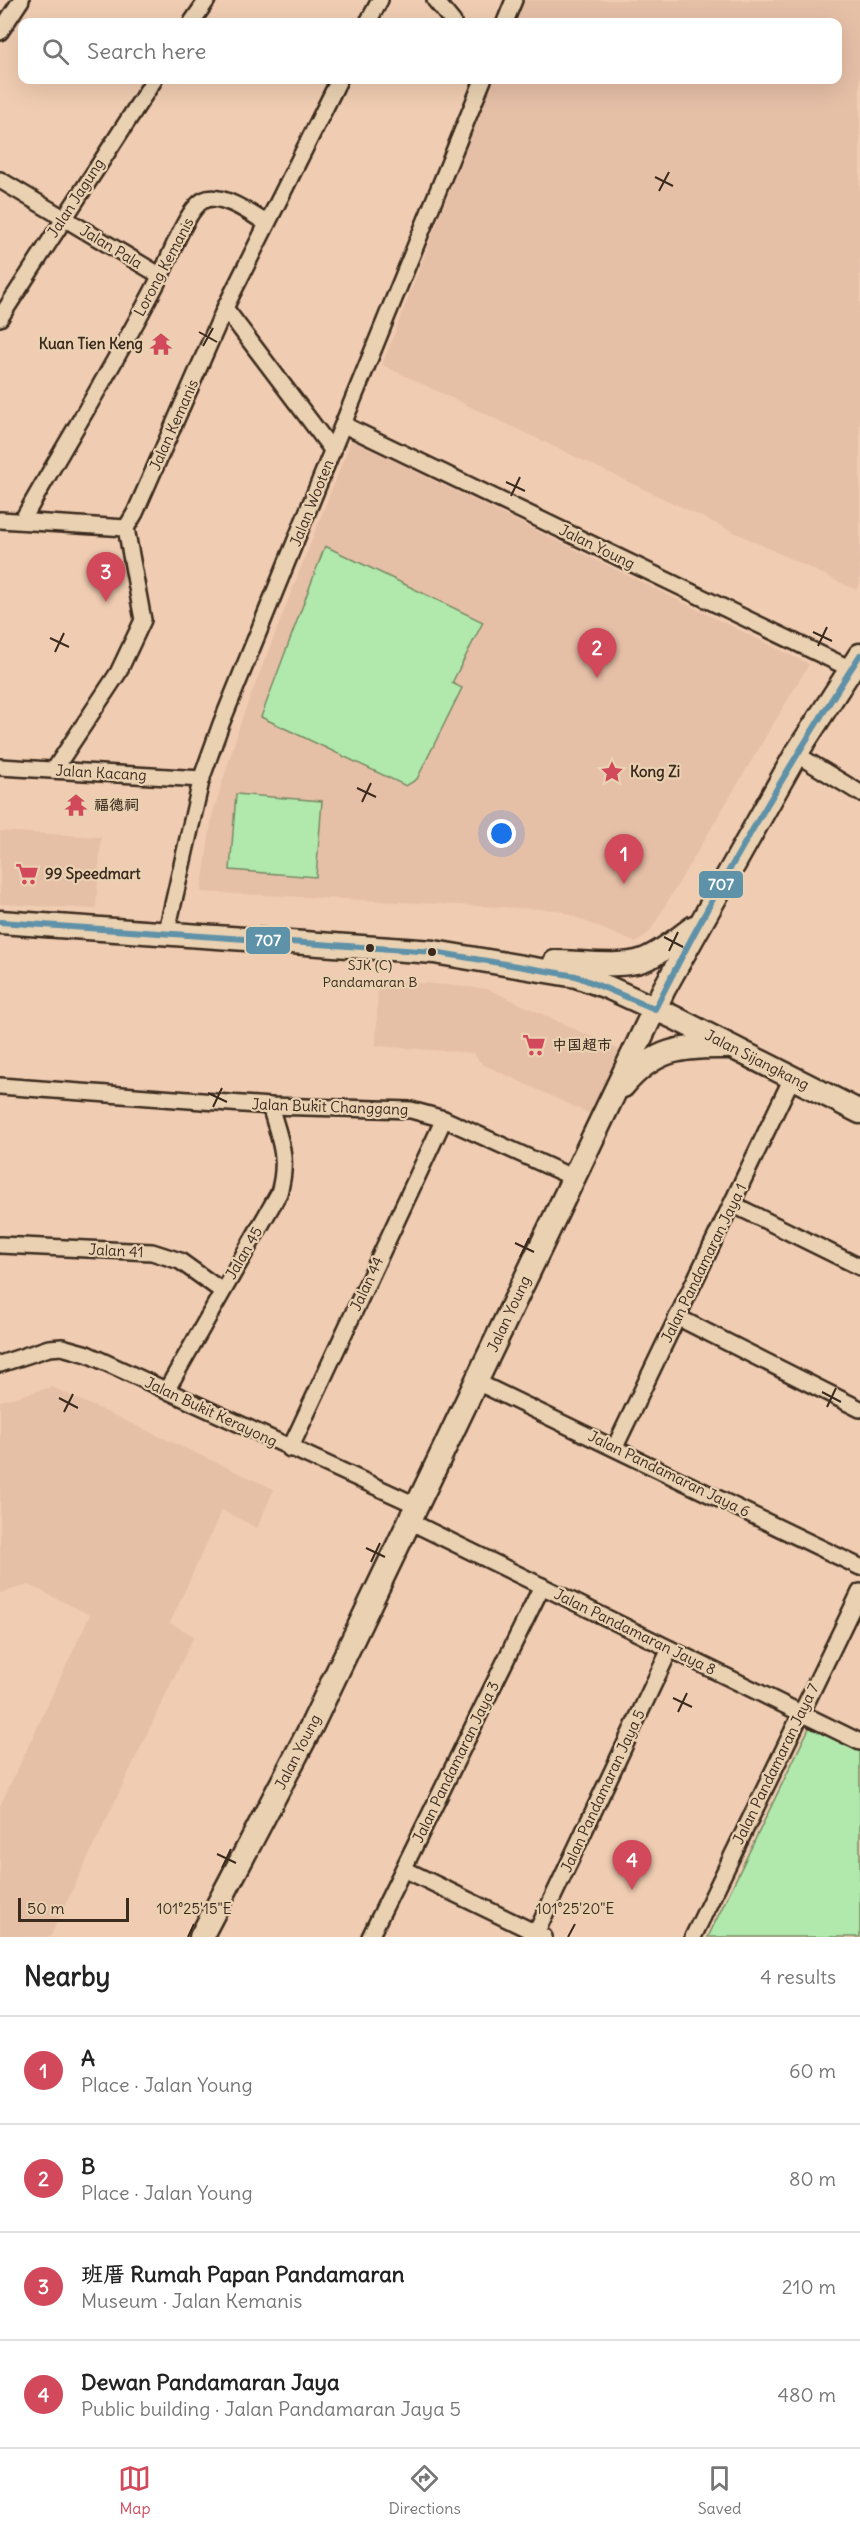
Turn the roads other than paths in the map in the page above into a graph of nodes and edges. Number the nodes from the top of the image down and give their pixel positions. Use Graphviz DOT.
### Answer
graph roads {
  1 [pos="21,0"];
  2 [pos="207,0"];
  3 [pos="380,0"];
  4 [pos="435,0"];
  5 [pos="514,0"];
  6 [pos="195,18"];
  7 [pos="370,18"];
  8 [pos="450,18"];
  9 [pos="507,18"];
  10 [pos="0,32"];
  11 [pos="151,84"];
  12 [pos="337,84"];
  13 [pos="481,84"];
  14 [pos="0,180"];
  15 [pos="63,218"];
  16 [pos="266,223"];
  17 [pos="161,276"];
  18 [pos="225,308"];
  19 [pos="0,318"];
  20 [pos="344,425"];
  21 [pos="333,451"];
  22 [pos="0,520"];
  23 [pos="22,521"];
  24 [pos="126,528"];
  25 [pos="855,662"];
  26 [pos="796,754"];
  27 [pos="0,767"];
  28 [pos="54,770"];
  29 [pos="202,779"];
  30 [pos="860,793"];
  31 [pos="0,922"];
  32 [pos="700,922"];
  33 [pos="166,934"];
  34 [pos="496,962"];
  35 [pos="655,1009"];
  36 [pos="731,1047"];
  37 [pos="792,1078"];
  38 [pos="0,1086"];
  39 [pos="610,1101"];
  40 [pos="270,1106"];
  41 [pos="860,1112"];
  42 [pos="444,1119"];
  43 [pos="574,1178"];
  44 [pos="732,1204"];
  45 [pos="0,1245"];
  46 [pos="860,1267"];
  47 [pos="222,1291"];
  48 [pos="678,1317"];
  49 [pos="0,1364"];
  50 [pos="477,1382"];
  51 [pos="166,1391"];
  52 [pos="860,1409"];
  53 [pos="615,1447"];
  54 [pos="290,1449"];
  55 [pos="414,1514"];
  56 [pos="860,1567"];
  57 [pos="543,1586"];
  58 [pos="860,1592"];
  59 [pos="670,1648"];
  60 [pos="801,1713"];
  61 [pos="860,1742"];
  62 [pos="404,1869"];
  63 [pos="209,1935"];
  64 [pos="540,1935"];
  65 [pos="370,1937"];
  66 [pos="693,1937"];
  1 -- 10 [label="street"];
  2 -- 6 [label="street"];
  3 -- 7 [label="street"];
  4 -- 8 [label="street"];
  5 -- 9 [label="street"];
  11 -- 15 [label="street, Jalan Jagung"];
  12 -- 16 [label="street, Jalan Kemanis"];
  13 -- 20 [label="street, Jalan Wooten"];
  14 -- 15 [label="street, Jalan Pala"];
  15 -- 17 [label="street, Jalan Pala"];
  15 -- 19 [label="street, Jalan Jagung"];
  16 -- 17 [label="street, Lorong Kemanis"];
  16 -- 18 [label="street, Jalan Kemanis"];
  17 -- 23 [label="street, Lorong Kemanis"];
  18 -- 21 [label="street"];
  18 -- 24 [label="street, Jalan Kemanis"];
  20 -- 21 [label="street, Jalan Wooten"];
  20 -- 25 [label="street, Jalan Young"];
  21 -- 29 [label="street, Jalan Wooten"];
  22 -- 23 [label="street"];
  23 -- 24 [label="street"];
  24 -- 28 [label="street"];
  25 -- 26 [label="main road, Jalan Young"];
  26 -- 30 [label="street"];
  26 -- 32 [label="main road, Jalan Young"];
  27 -- 28 [label="street, Jalan Kacang"];
  28 -- 29 [label="street, Jalan Kacang"];
  29 -- 33 [label="street, Jalan Wooten"];
  31 -- 33 [label="main road"];
  32 -- 34 [label="main road"];
  32 -- 35 [label="main road, Jalan Young"];
  33 -- 34 [label="main road"];
  34 -- 35 [label="main road, Jalan Sijangkang"];
  35 -- 36 [label="main road, Jalan Sijangkang"];
  35 -- 39 [label="main road, Jalan Young"];
  36 -- 37 [label="main road, Jalan Sijangkang"];
  36 -- 39 [label="main road"];
  37 -- 41 [label="main road, Jalan Sijangkang"];
  37 -- 44 [label="street, Jalan Pandamaran Jaya 1"];
  38 -- 40 [label="street, Jalan Bukit Changgang"];
  39 -- 43 [label="main road, Jalan Young"];
  40 -- 42 [label="street, Jalan Bukit Changgang"];
  40 -- 47 [label="street, Jalan 45"];
  42 -- 43 [label="street, Jalan Bukit Changgang"];
  42 -- 54 [label="street, Jalan 44"];
  43 -- 50 [label="main road, Jalan Young"];
  44 -- 46 [label="street"];
  44 -- 48 [label="street, Jalan Pandamaran Jaya 1"];
  45 -- 47 [label="street, Jalan 41"];
  47 -- 51 [label="street, Jalan 45"];
  48 -- 52 [label="street"];
  48 -- 53 [label="street, Jalan Pandamaran Jaya 1"];
  49 -- 51 [label="street, Jalan Bukit Kerayong"];
  50 -- 53 [label="street, Jalan Pandamaran Jaya 6"];
  50 -- 55 [label="main road, Jalan Young"];
  51 -- 54 [label="street, Jalan Bukit Kerayong"];
  53 -- 56 [label="street, Jalan Pandamaran Jaya 6"];
  54 -- 55 [label="street, Jalan Bukit Kerayong"];
  55 -- 57 [label="street, Jalan Pandamaran Jaya 8"];
  55 -- 63 [label="main road, Jalan Young"];
  57 -- 59 [label="street, Jalan Pandamaran Jaya 8"];
  57 -- 62 [label="street, Jalan Pandamaran Jaya 3"];
  58 -- 60 [label="street, Jalan Pandamaran Jaya 7"];
  59 -- 60 [label="street, Jalan Pandamaran Jaya 8"];
  59 -- 64 [label="street, Jalan Pandamaran Jaya 5"];
  60 -- 61 [label="street, Jalan Pandamaran Jaya 8"];
  60 -- 66 [label="street, Jalan Pandamaran Jaya 7"];
  62 -- 64 [label="street"];
  62 -- 65 [label="street, Jalan Pandamaran Jaya 3"];
}
